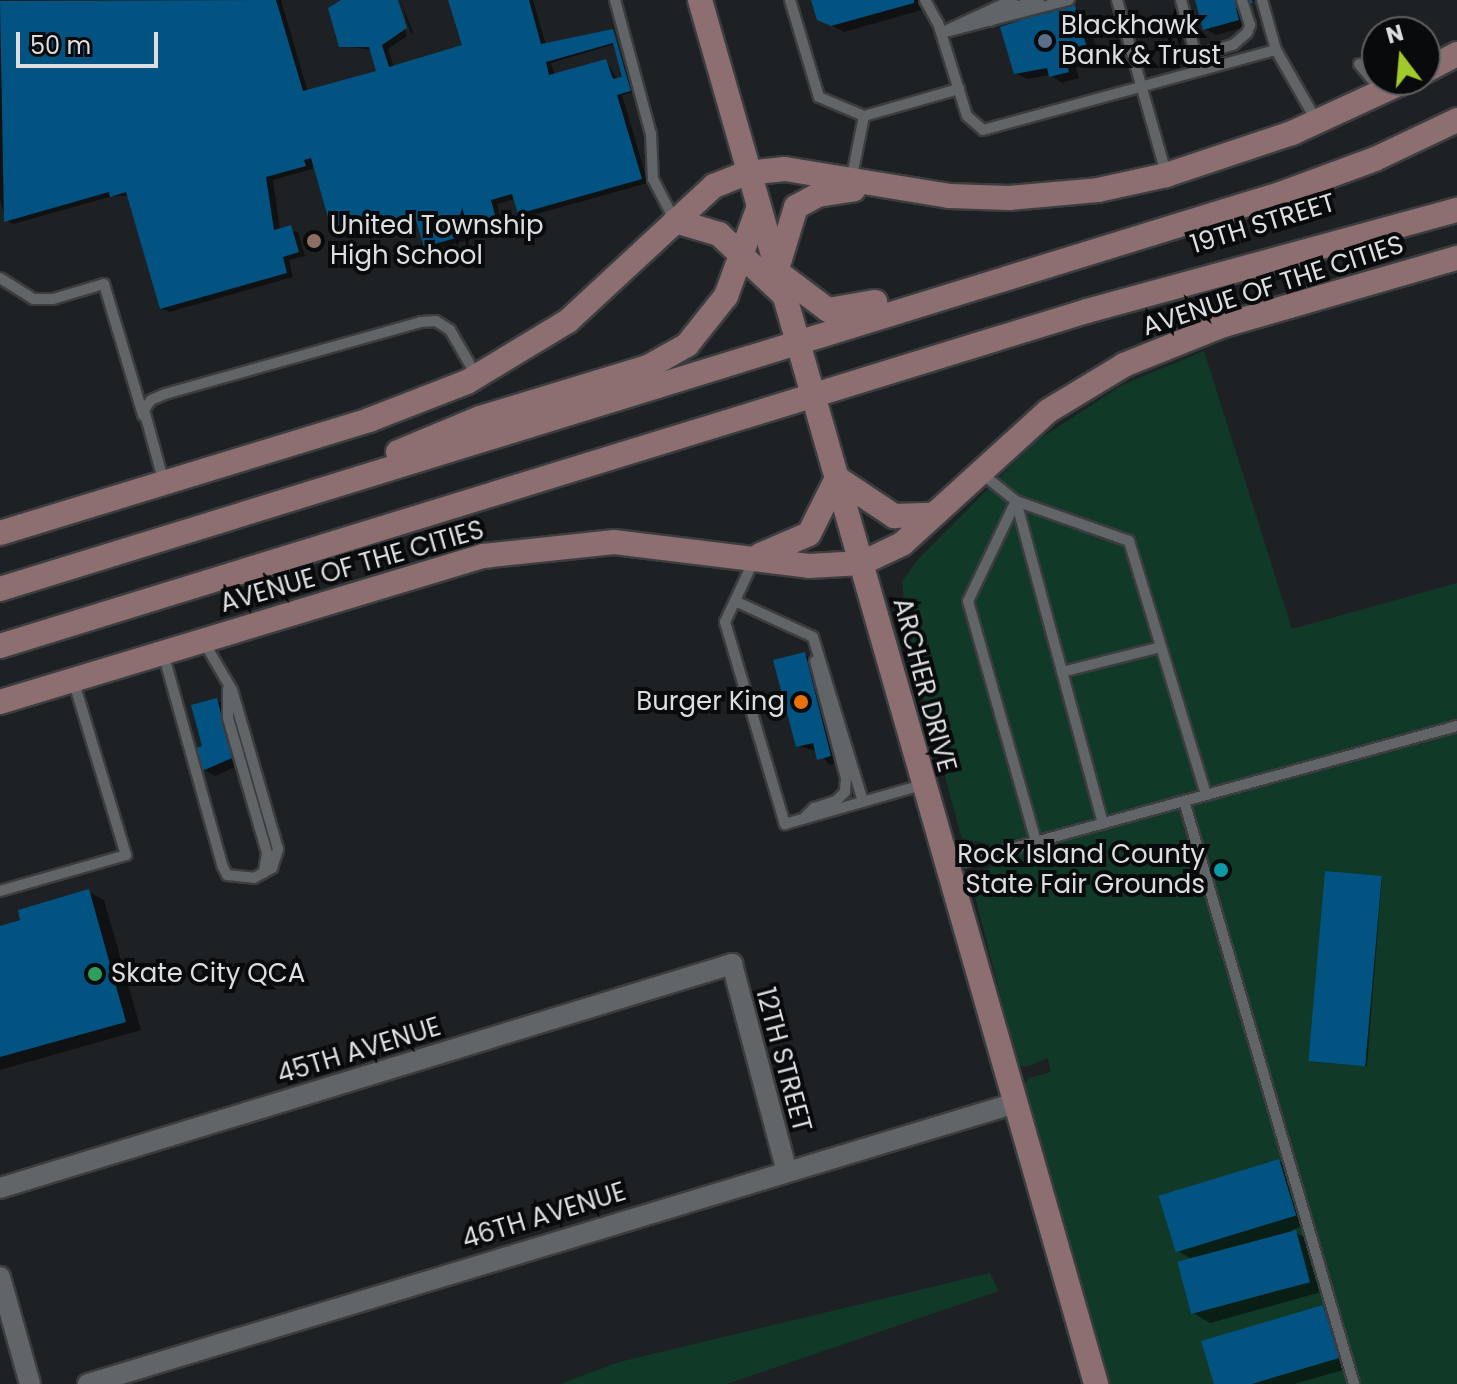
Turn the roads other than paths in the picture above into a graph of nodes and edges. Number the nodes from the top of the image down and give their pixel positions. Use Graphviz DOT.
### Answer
graph roads {
  1 [pos="615,0"];
  2 [pos="700,0"];
  3 [pos="790,0"];
  4 [pos="999,0"];
  5 [pos="1012,0"];
  6 [pos="1039,0"];
  7 [pos="1069,0"];
  8 [pos="1117,0"];
  9 [pos="1181,0"];
  10 [pos="1242,0"];
  11 [pos="1262,0"];
  12 [pos="925,2"];
  13 [pos="988,10"];
  14 [pos="989,23"];
  15 [pos="942,33"];
  16 [pos="1276,50"];
  17 [pos="1196,56"];
  18 [pos="1359,64"];
  19 [pos="1361,66"];
  20 [pos="1200,71"];
  21 [pos="1142,88"];
  22 [pos="959,89"];
  23 [pos="1373,96"];
  24 [pos="864,116"];
  25 [pos="1457,120"];
  26 [pos="1317,122"];
  27 [pos="747,173"];
  28 [pos="1166,175"];
  29 [pos="851,181"];
  30 [pos="882,187"];
  31 [pos="1457,193"];
  32 [pos="1245,204"];
  33 [pos="758,209"];
  34 [pos="1457,210"];
  35 [pos="675,221"];
  36 [pos="740,258"];
  37 [pos="1457,258"];
  38 [pos="0,278"];
  39 [pos="779,282"];
  40 [pos="1087,311"];
  41 [pos="797,341"];
  42 [pos="477,377"];
  43 [pos="813,396"];
  44 [pos="770,409"];
  45 [pos="146,424"];
  46 [pos="979,471"];
  47 [pos="837,478"];
  48 [pos="164,483"];
  49 [pos="1016,501"];
  50 [pos="284,502"];
  51 [pos="436,513"];
  52 [pos="931,515"];
  53 [pos="0,533"];
  54 [pos="756,556"];
  55 [pos="862,563"];
  56 [pos="0,589"];
  57 [pos="735,601"];
  58 [pos="813,637"];
  59 [pos="202,639"];
  60 [pos="0,646"];
  61 [pos="1161,647"];
  62 [pos="163,651"];
  63 [pos="1062,672"];
  64 [pos="73,679"];
  65 [pos="0,702"];
  66 [pos="1457,726"];
  67 [pos="922,785"];
  68 [pos="1206,795"];
  69 [pos="1184,801"];
  70 [pos="863,802"];
  71 [pos="804,819"];
  72 [pos="1103,823"];
  73 [pos="1036,842"];
  74 [pos="947,867"];
  75 [pos="0,891"];
  76 [pos="732,964"];
  77 [pos="1016,1103"];
  78 [pos="786,1169"];
  79 [pos="0,1188"];
  80 [pos="0,1277"];
  81 [pos="30,1384"];
  82 [pos="88,1384"];
  83 [pos="1096,1384"];
  84 [pos="1354,1384"];
  1 -- 35 [label="lane"];
  2 -- 27 [label="street, ARCHER DRIVE"];
  3 -- 24 [label="lane"];
  4 -- 13 [label="lane"];
  5 -- 13 [label="lane"];
  6 -- 14 [label="lane"];
  7 -- 14 [label="lane"];
  8 -- 21 [label="lane"];
  9 -- 17 [label="lane"];
  10 -- 17 [label="lane"];
  11 -- 16 [label="lane"];
  12 -- 15 [label="lane"];
  13 -- 15 [label="lane"];
  14 -- 15 [label="lane"];
  15 -- 22 [label="lane"];
  16 -- 20 [label="lane"];
  16 -- 26 [label="lane"];
  17 -- 20 [label="lane"];
  18 -- 19 [label="lane"];
  20 -- 21 [label="lane"];
  21 -- 22 [label="lane"];
  21 -- 28 [label="lane"];
  22 -- 24 [label="lane"];
  23 -- 26 [label="street"];
  24 -- 29 [label="lane"];
  25 -- 32 [label="street"];
  26 -- 28 [label="street"];
  27 -- 29 [label="street"];
  27 -- 33 [label="street, ARCHER DRIVE"];
  27 -- 35 [label="street"];
  28 -- 30 [label="street"];
  29 -- 30 [label="street"];
  30 -- 39 [label="street"];
  31 -- 40 [label="street, 19TH STREET"];
  32 -- 39 [label="street"];
  32 -- 41 [label="street"];
  33 -- 36 [label="street"];
  33 -- 39 [label="street, ARCHER DRIVE"];
  34 -- 40 [label="street, AVENUE OF THE CITIES"];
  35 -- 36 [label="street"];
  35 -- 42 [label="street"];
  36 -- 39 [label="street"];
  36 -- 50 [label="street"];
  37 -- 46 [label="street, AVENUE OF THE CITIES"];
  38 -- 45 [label="lane"];
  39 -- 41 [label="street, ARCHER DRIVE"];
  40 -- 43 [label="street, AVENUE OF THE CITIES"];
  41 -- 43 [label="street, ARCHER DRIVE"];
  41 -- 50 [label="street"];
  42 -- 45 [label="lane"];
  42 -- 48 [label="street"];
  43 -- 44 [label="street, AVENUE OF THE CITIES"];
  43 -- 47 [label="street, ARCHER DRIVE"];
  44 -- 51 [label="street, AVENUE OF THE CITIES"];
  44 -- 60 [label="street, AVENUE OF THE CITIES"];
  45 -- 48 [label="lane"];
  46 -- 49 [label="lane"];
  46 -- 52 [label="street, AVENUE OF THE CITIES"];
  47 -- 52 [label="street"];
  47 -- 54 [label="street"];
  47 -- 55 [label="street, ARCHER DRIVE"];
  48 -- 53 [label="street"];
  49 -- 61 [label="lane"];
  49 -- 63 [label="lane"];
  49 -- 73 [label="lane"];
  50 -- 56 [label="street"];
  52 -- 55 [label="street, AVENUE OF THE CITIES"];
  54 -- 55 [label="street, AVENUE OF THE CITIES"];
  54 -- 57 [label="lane"];
  54 -- 59 [label="street, AVENUE OF THE CITIES"];
  55 -- 67 [label="street, ARCHER DRIVE"];
  57 -- 58 [label="lane"];
  57 -- 71 [label="lane"];
  58 -- 70 [label="lane"];
  58 -- 71 [label="lane"];
  59 -- 62 [label="street, AVENUE OF THE CITIES"];
  59 -- 62 [label="lane"];
  61 -- 63 [label="lane"];
  61 -- 68 [label="lane"];
  62 -- 64 [label="street, AVENUE OF THE CITIES"];
  63 -- 72 [label="lane"];
  64 -- 65 [label="street, AVENUE OF THE CITIES"];
  64 -- 75 [label="lane"];
  66 -- 68 [label="lane"];
  67 -- 70 [label="lane"];
  67 -- 74 [label="street, ARCHER DRIVE"];
  68 -- 69 [label="lane"];
  69 -- 72 [label="lane"];
  69 -- 84 [label="lane"];
  70 -- 71 [label="lane"];
  72 -- 73 [label="lane"];
  73 -- 74 [label="lane"];
  74 -- 77 [label="street, ARCHER DRIVE"];
  76 -- 78 [label="street, 12TH STREET"];
  76 -- 79 [label="street, 45TH AVENUE"];
  77 -- 78 [label="street, 46TH AVENUE"];
  77 -- 83 [label="street, ARCHER DRIVE"];
  78 -- 82 [label="street, 46TH AVENUE"];
  80 -- 81 [label="street"];
}
